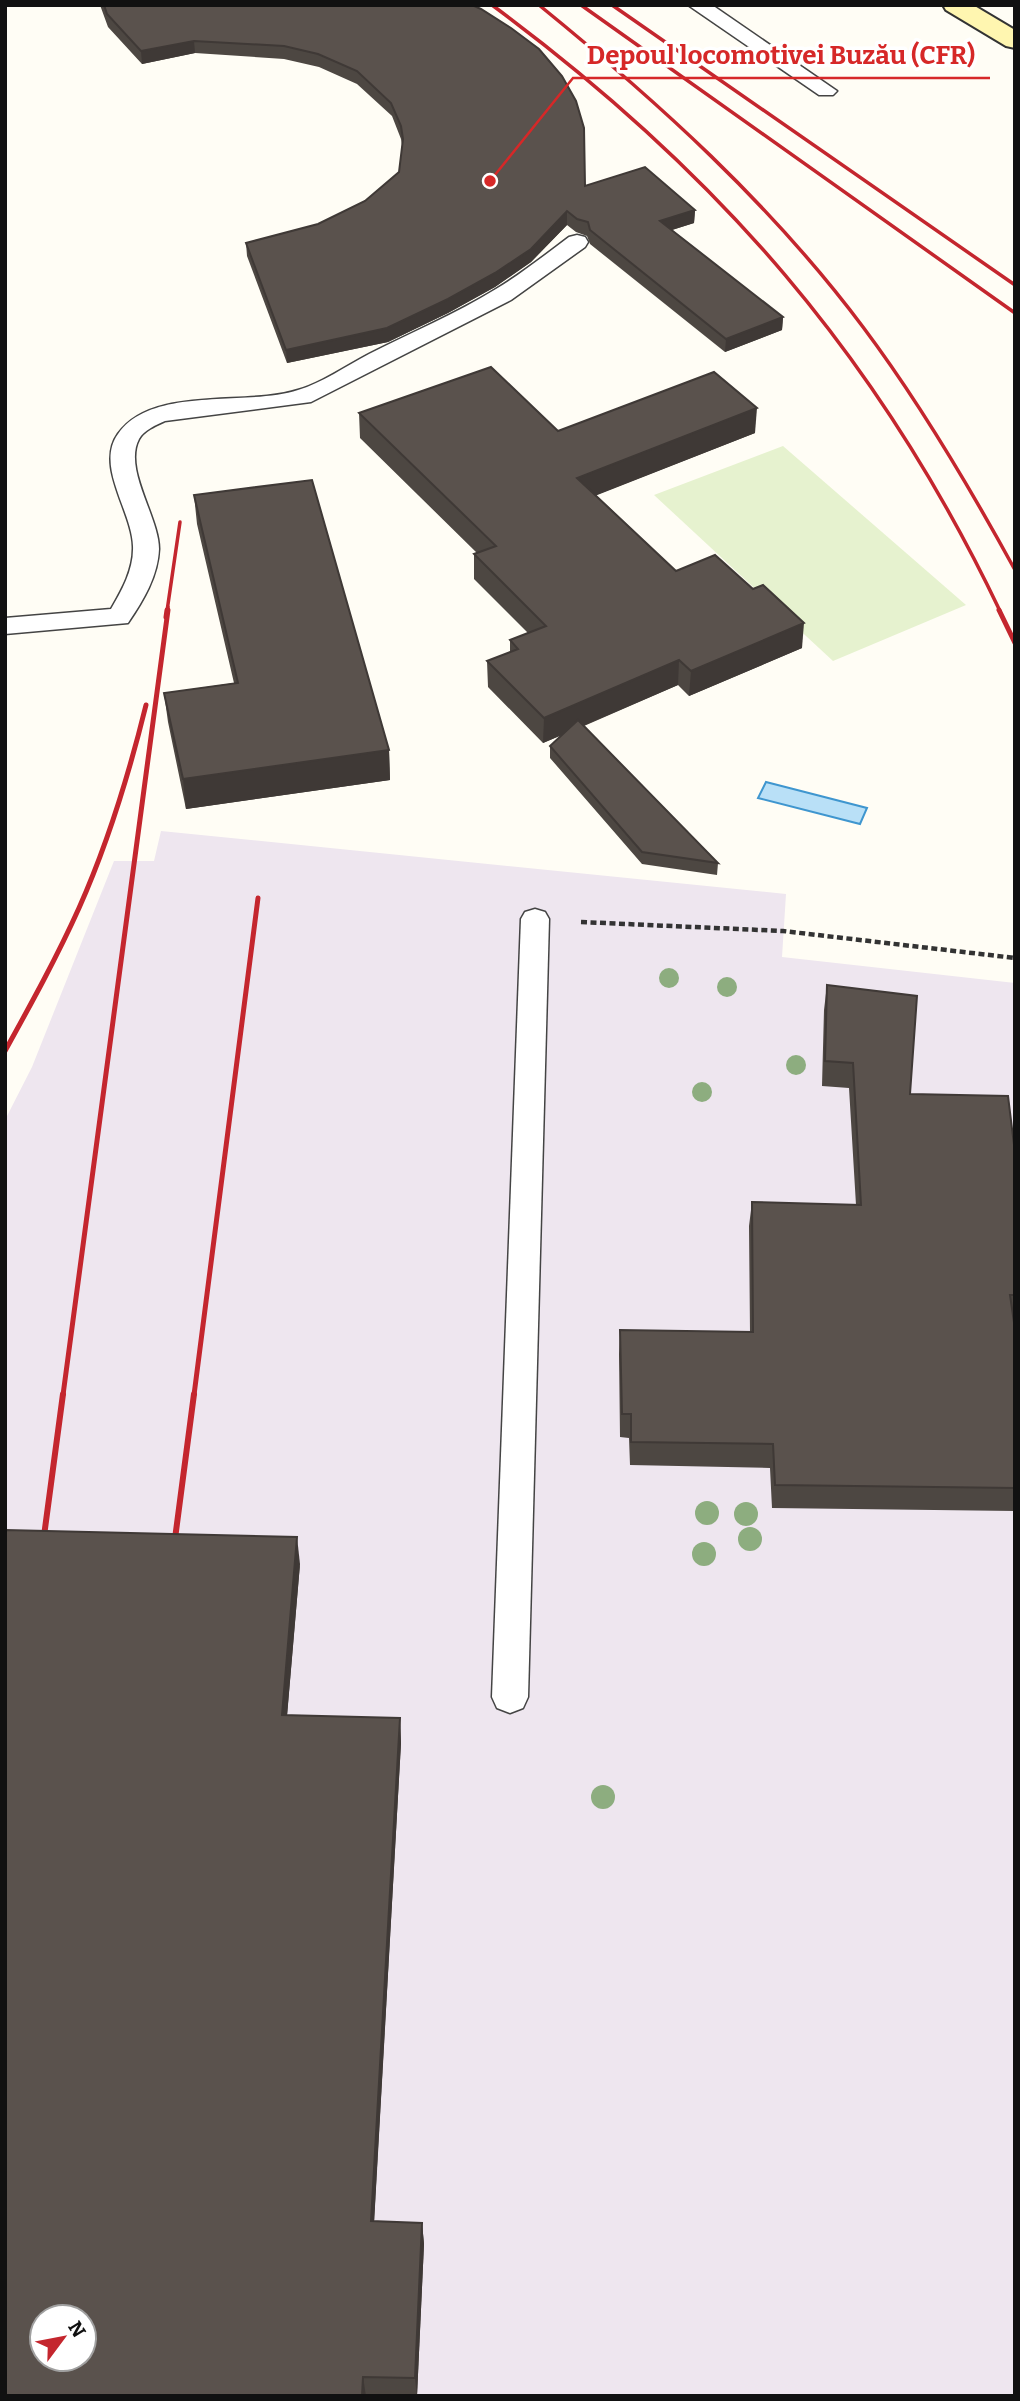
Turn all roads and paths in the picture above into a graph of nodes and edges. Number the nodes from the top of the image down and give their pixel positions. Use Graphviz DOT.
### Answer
graph roads {
  1 [pos="698,5"];
  2 [pos="956,5"];
  3 [pos="1015,41"];
  4 [pos="826,91"];
  5 [pos="577,242"];
  6 [pos="5,626"];
  7 [pos="535,919"];
  8 [pos="1015,958"];
  9 [pos="510,1697"];
  1 -- 4 [label="lane"];
  2 -- 3 [label="main road"];
  5 -- 6 [label="lane"];
  7 -- 8 [label="path"];
  7 -- 9 [label="lane"];
}
